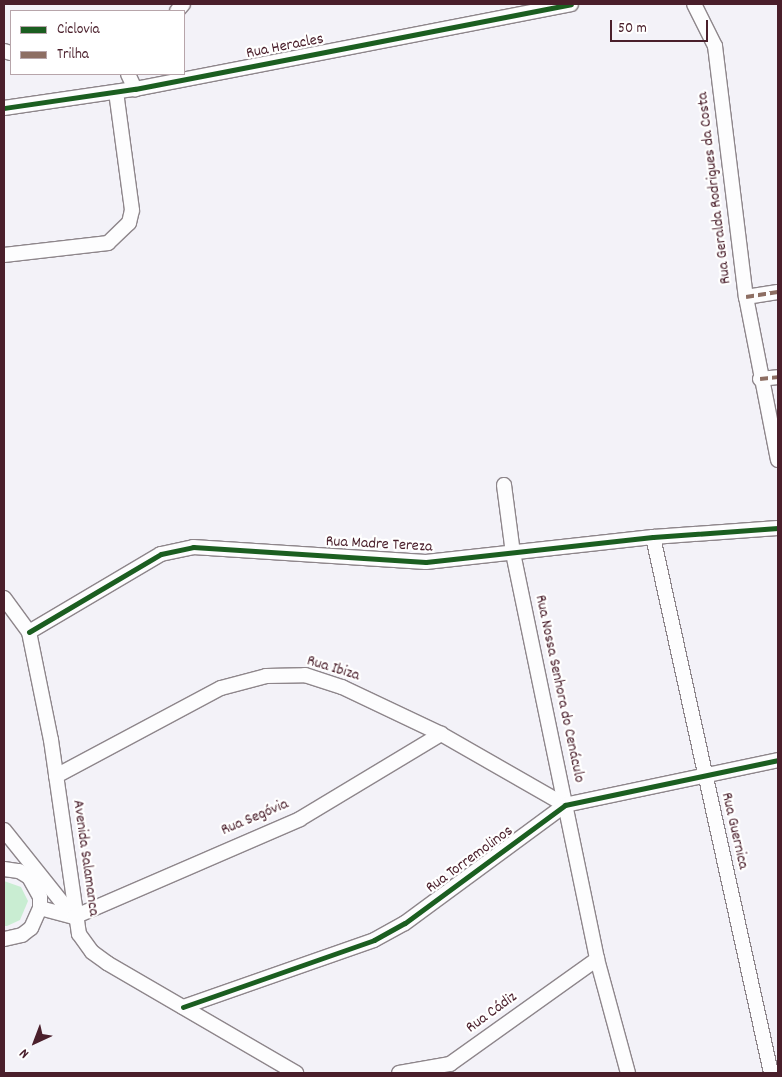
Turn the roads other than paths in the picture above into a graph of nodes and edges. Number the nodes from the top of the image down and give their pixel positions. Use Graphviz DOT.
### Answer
graph roads {
  1 [pos="571,4"];
  2 [pos="694,4"];
  3 [pos="129,75"];
  4 [pos="136,89"];
  5 [pos="116,92"];
  6 [pos="4,108"];
  7 [pos="4,255"];
  8 [pos="778,292"];
  9 [pos="746,297"];
  10 [pos="778,377"];
  11 [pos="760,379"];
  12 [pos="778,460"];
  13 [pos="504,485"];
  14 [pos="778,528"];
  15 [pos="653,537"];
  16 [pos="513,553"];
  17 [pos="4,598"];
  18 [pos="29,632"];
  19 [pos="441,734"];
  20 [pos="778,760"];
  21 [pos="56,776"];
  22 [pos="704,778"];
  23 [pos="565,805"];
  24 [pos="4,830"];
  25 [pos="24,852"];
  26 [pos="4,868"];
  27 [pos="19,871"];
  28 [pos="40,908"];
  29 [pos="74,917"];
  30 [pos="4,938"];
  31 [pos="597,959"];
  32 [pos="183,1007"];
  33 [pos="296,1073"];
  34 [pos="398,1073"];
  35 [pos="628,1073"];
  36 [pos="771,1073"];
  1 -- 4 [label="street, Rua Heracles"];
  2 -- 9 [label="street, Rua Geralda Rodrigues da Costa"];
  3 -- 4 [label="street"];
  4 -- 5 [label="street, Rua Heracles"];
  5 -- 6 [label="street, Rua Heracles"];
  5 -- 7 [label="street"];
  8 -- 9 [label="street"];
  9 -- 11 [label="street, Rua Geralda Rodrigues da Costa"];
  10 -- 11 [label="street"];
  11 -- 12 [label="street, Rua Geralda Rodrigues da Costa"];
  13 -- 16 [label="street, Rua Nossa Senhora do Cenáculo"];
  14 -- 15 [label="street, Rua Madre Tereza"];
  15 -- 16 [label="street, Rua Madre Tereza"];
  15 -- 22 [label="street, Rua Guernica"];
  16 -- 18 [label="street, Rua Madre Tereza"];
  16 -- 23 [label="street, Rua Nossa Senhora do Cenáculo"];
  17 -- 18 [label="street, Avenida Salamanca"];
  18 -- 21 [label="street, Avenida Salamanca"];
  19 -- 21 [label="street, Rua Ibiza"];
  19 -- 23 [label="street, Rua Ibiza"];
  19 -- 29 [label="street, Rua Segóvia"];
  20 -- 22 [label="street, Rua Torremolinos"];
  21 -- 29 [label="street, Avenida Salamanca"];
  22 -- 23 [label="street, Rua Torremolinos"];
  22 -- 36 [label="street, Rua Guernica"];
  23 -- 31 [label="street, Rua Nossa Senhora do Cenáculo"];
  23 -- 32 [label="street, Rua Torremolinos"];
  24 -- 25 [label="street"];
  25 -- 27 [label="street"];
  25 -- 29 [label="street"];
  26 -- 27 [label="street"];
  27 -- 28 [label="street"];
  28 -- 29 [label="street"];
  28 -- 30 [label="street"];
  29 -- 32 [label="street, Avenida Salamanca"];
  31 -- 34 [label="street, Rua Cádiz"];
  31 -- 35 [label="street, Rua Nossa Senhora do Cenáculo"];
  32 -- 33 [label="street, Avenida Salamanca"];
}
